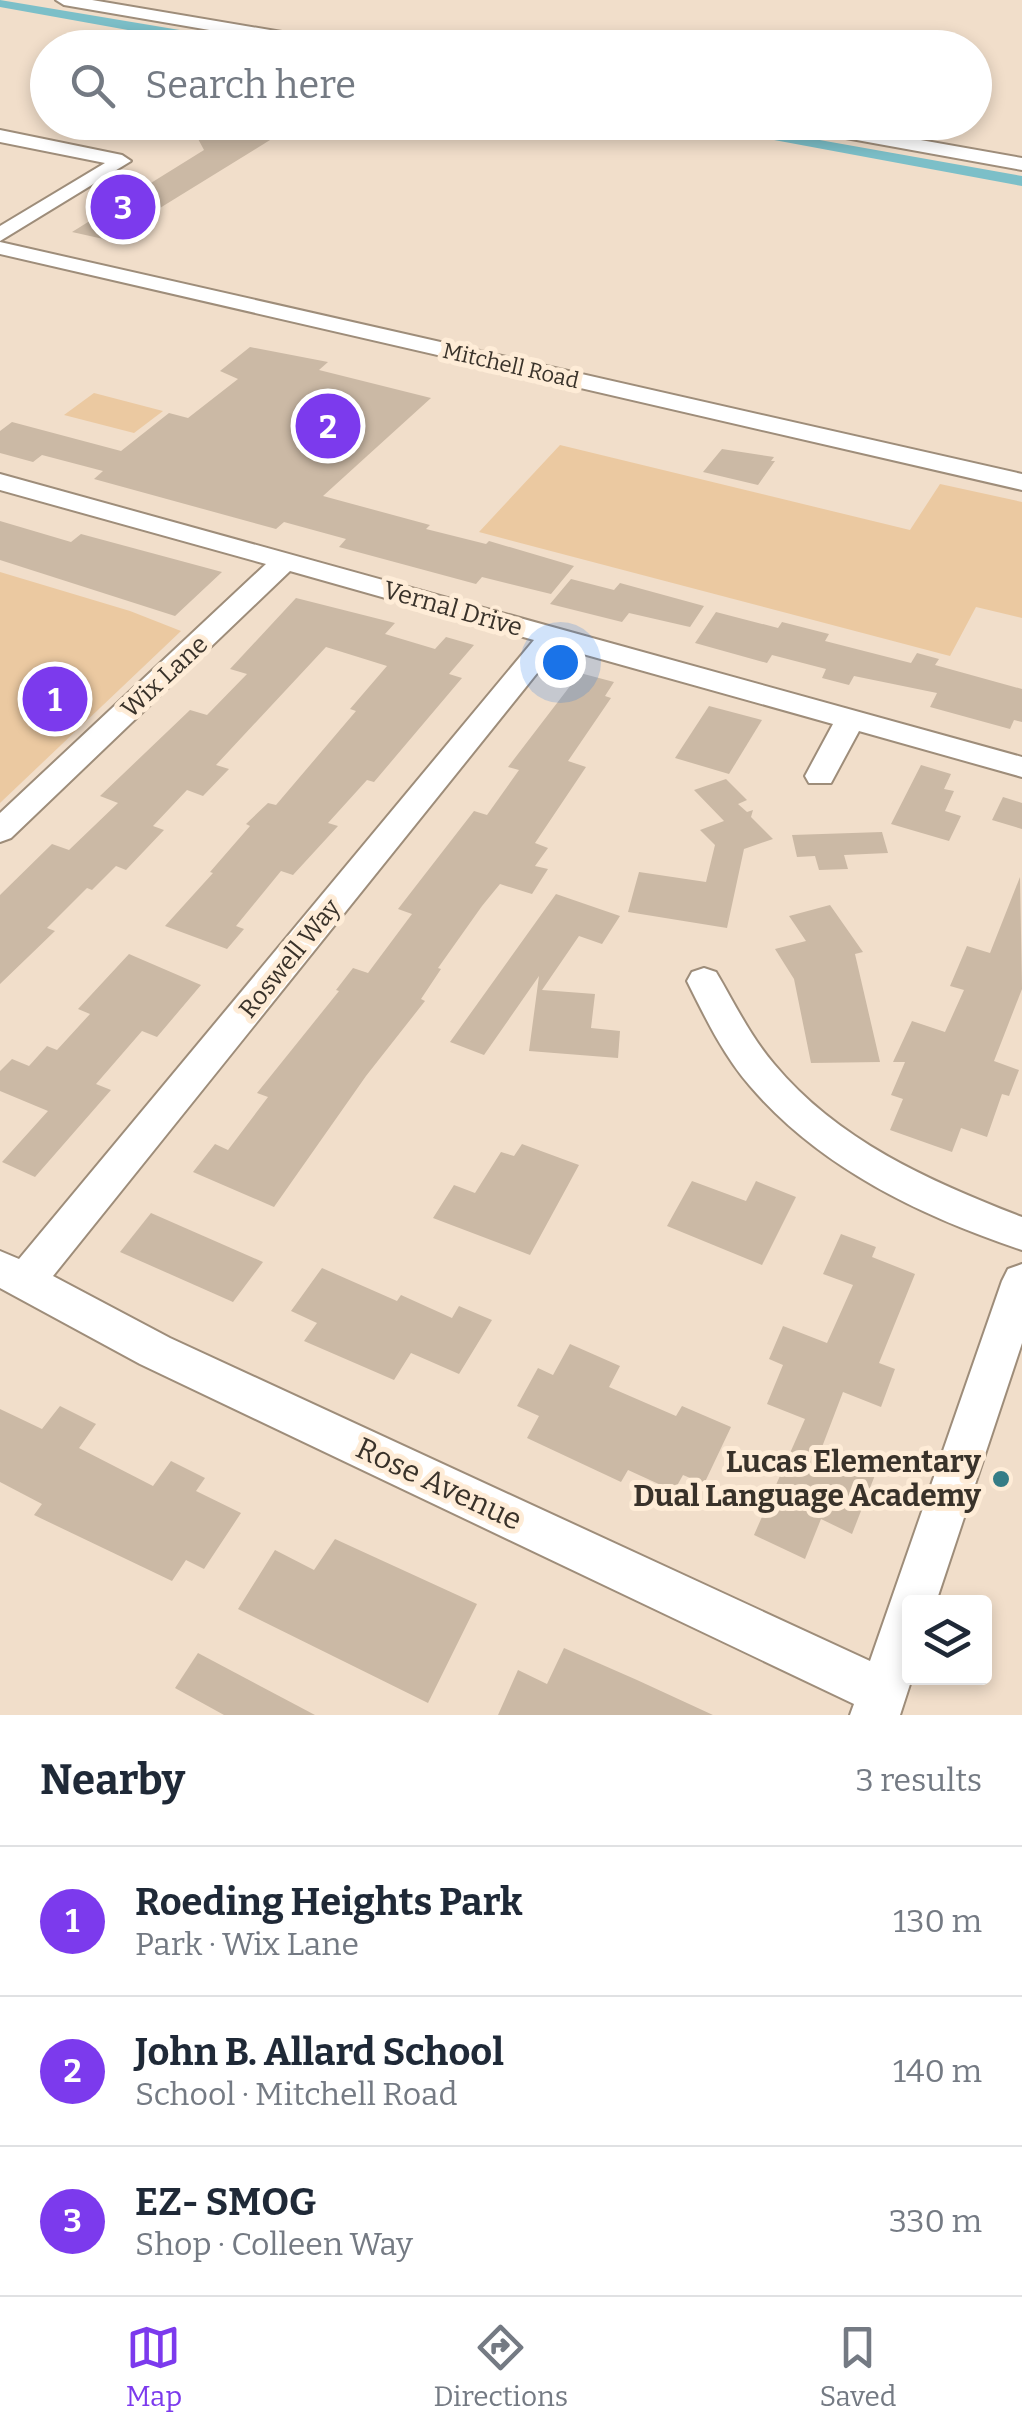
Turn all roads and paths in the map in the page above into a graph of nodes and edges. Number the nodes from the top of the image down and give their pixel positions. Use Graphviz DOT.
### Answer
graph roads {
  1 [pos="64,0"];
  2 [pos="241,30"];
  3 [pos="0,136"];
  4 [pos="886,140"];
  5 [pos="1022,164"];
  6 [pos="0,235"];
  7 [pos="0,248"];
  8 [pos="0,482"];
  9 [pos="1022,482"];
  10 [pos="285,562"];
  11 [pos="552,636"];
  12 [pos="851,720"];
  13 [pos="1022,767"];
  14 [pos="820,776"];
  15 [pos="0,831"];
  16 [pos="704,982"];
  17 [pos="1022,1234"];
  18 [pos="13,1274"];
  19 [pos="1022,1282"];
  20 [pos="916,1595"];
  21 [pos="902,1637"];
  22 [pos="879,1703"];
  1 -- 2 [label="street"];
  3 -- 6 [label="street"];
  4 -- 5 [label="street"];
  7 -- 9 [label="street, Mitchell Road"];
  8 -- 10 [label="street, Vernal Drive"];
  10 -- 11 [label="street, Vernal Drive"];
  10 -- 15 [label="street, Wix Lane"];
  11 -- 12 [label="street, Vernal Drive"];
  11 -- 18 [label="street, Roswell Way"];
  12 -- 13 [label="street, Vernal Drive"];
  12 -- 14 [label="street"];
  16 -- 17 [label="street"];
  18 -- 22 [label="street, Rose Avenue"];
  19 -- 20 [label="street"];
  21 -- 22 [label="street"];
}
